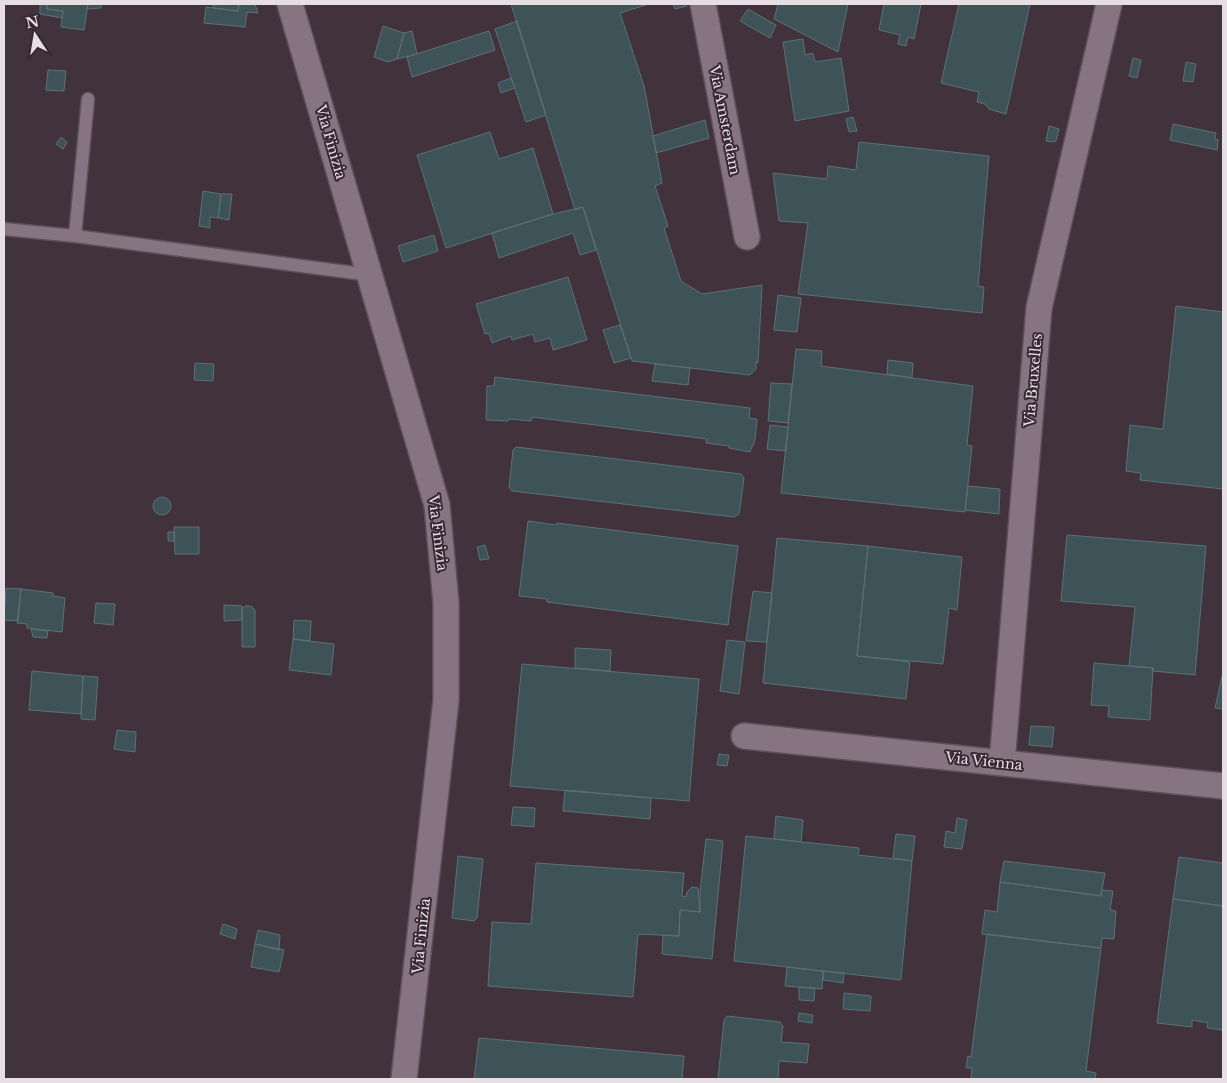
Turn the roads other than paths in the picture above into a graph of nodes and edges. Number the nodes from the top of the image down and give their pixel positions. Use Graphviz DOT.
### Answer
graph roads {
  1 [pos="290,4"];
  2 [pos="703,4"];
  3 [pos="1109,4"];
  4 [pos="88,98"];
  5 [pos="4,230"];
  6 [pos="75,236"];
  7 [pos="747,237"];
  8 [pos="370,275"];
  9 [pos="744,736"];
  10 [pos="1002,763"];
  11 [pos="1223,786"];
  12 [pos="404,1079"];
  1 -- 8 [label="street, Via Finizia"];
  2 -- 7 [label="street, Via Amsterdam"];
  3 -- 10 [label="street, Via Bruxelles"];
  4 -- 6 [label="lane"];
  5 -- 6 [label="lane"];
  6 -- 8 [label="lane"];
  8 -- 12 [label="street, Via Finizia"];
  9 -- 10 [label="street, Via Vienna"];
  10 -- 11 [label="street, Via Vienna"];
}
